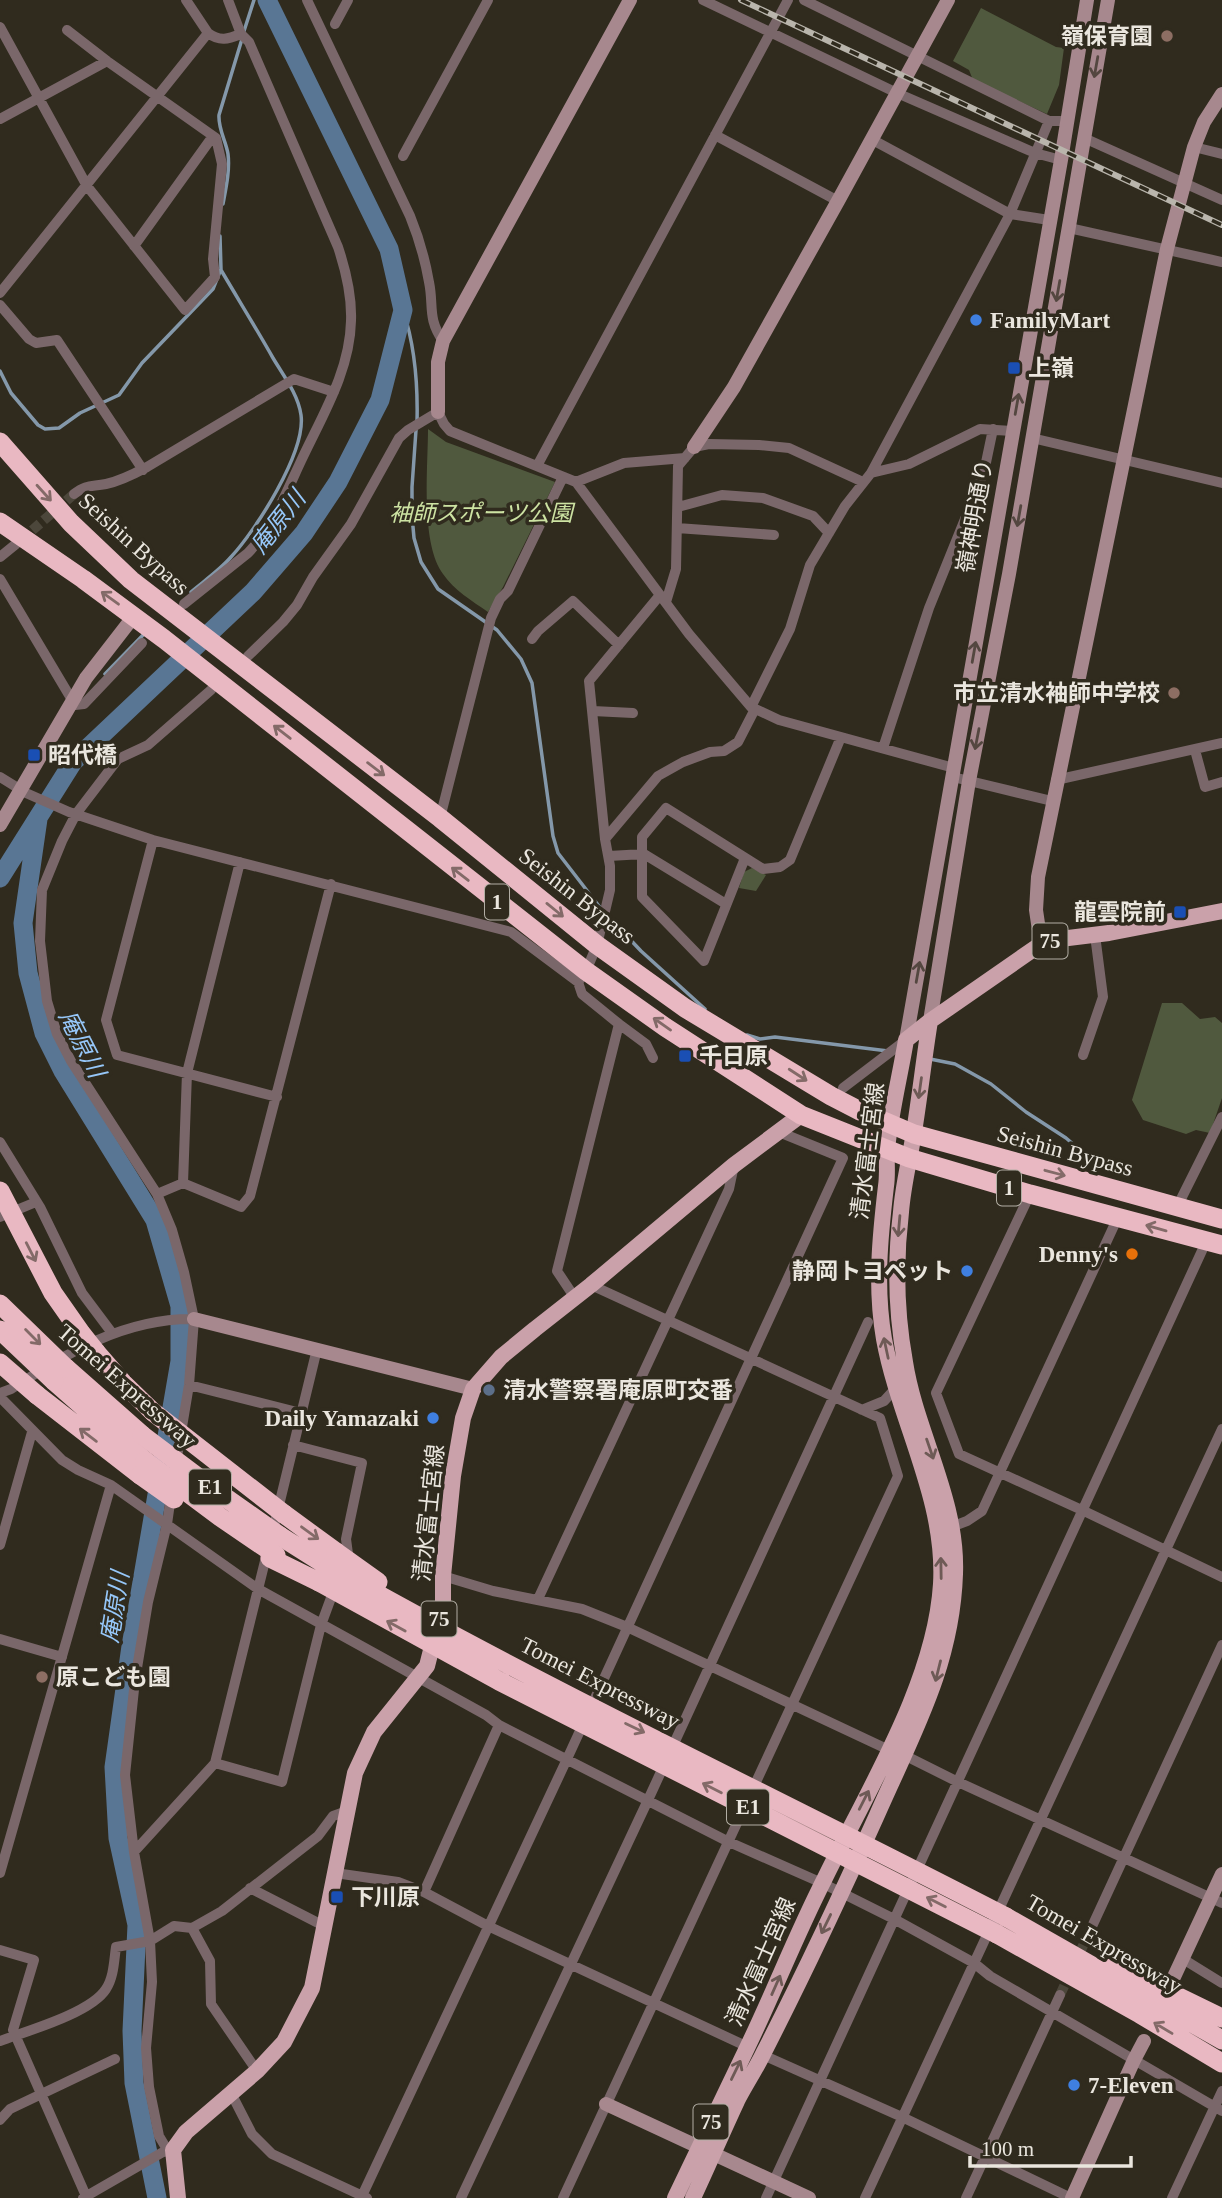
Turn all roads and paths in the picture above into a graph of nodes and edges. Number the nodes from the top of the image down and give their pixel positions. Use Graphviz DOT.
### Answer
graph roads {
  1 [pos="186,0"];
  2 [pos="228,0"];
  3 [pos="307,0"];
  4 [pos="348,0"];
  5 [pos="488,0"];
  6 [pos="630,0"];
  7 [pos="703,0"];
  8 [pos="788,0"];
  9 [pos="804,0"];
  10 [pos="948,0"];
  11 [pos="1087,0"];
  12 [pos="1108,0"];
  13 [pos="335,24"];
  14 [pos="0,27"];
  15 [pos="67,30"];
  16 [pos="208,33"];
  17 [pos="772,33"];
  18 [pos="241,34"];
  19 [pos="918,55"];
  20 [pos="107,61"];
  21 [pos="897,93"];
  22 [pos="1222,94"];
  23 [pos="158,96"];
  24 [pos="40,98"];
  25 [pos="0,120"];
  26 [pos="1049,121"];
  27 [pos="1066,121"];
  28 [pos="715,135"];
  29 [pos="213,136"];
  30 [pos="1084,138"];
  31 [pos="872,139"];
  32 [pos="1194,147"];
  33 [pos="1035,153"];
  34 [pos="1222,154"];
  35 [pos="403,156"];
  36 [pos="1061,160"];
  37 [pos="1183,182"];
  38 [pos="86,186"];
  39 [pos="1222,200"];
  40 [pos="838,201"];
  41 [pos="1010,214"];
  42 [pos="1049,220"];
  43 [pos="1069,228"];
  44 [pos="134,246"];
  45 [pos="1167,249"];
  46 [pos="1222,262"];
  47 [pos="0,293"];
  48 [pos="0,305"];
  49 [pos="443,341"];
  50 [pos="334,392"];
  51 [pos="438,412"];
  52 [pos="993,429"];
  53 [pos="1012,430"];
  54 [pos="1032,438"];
  55 [pos="0,442"];
  56 [pos="689,452"];
  57 [pos="1124,461"];
  58 [pos="537,466"];
  59 [pos="143,470"];
  60 [pos="563,477"];
  61 [pos="867,477"];
  62 [pos="576,482"];
  63 [pos="1222,483"];
  64 [pos="74,494"];
  65 [pos="678,507"];
  66 [pos="0,522"];
  67 [pos="677,528"];
  68 [pos="829,533"];
  69 [pos="774,535"];
  70 [pos="16,544"];
  71 [pos="0,557"];
  72 [pos="0,579"];
  73 [pos="663,599"];
  74 [pos="184,613"];
  75 [pos="134,616"];
  76 [pos="533,639"];
  77 [pos="142,643"];
  78 [pos="619,645"];
  79 [pos="248,656"];
  80 [pos="211,690"];
  81 [pos="72,702"];
  82 [pos="753,708"];
  83 [pos="593,711"];
  84 [pos="633,713"];
  85 [pos="841,737"];
  86 [pos="1222,743"];
  87 [pos="883,748"];
  88 [pos="1195,750"];
  89 [pos="953,773"];
  90 [pos="0,777"];
  91 [pos="1056,780"];
  92 [pos="969,781"];
  93 [pos="1222,782"];
  94 [pos="23,792"];
  95 [pos="1052,801"];
  96 [pos="73,813"];
  97 [pos="440,818"];
  98 [pos="0,825"];
  99 [pos="605,839"];
  100 [pos="153,840"];
  101 [pos="644,854"];
  102 [pos="609,856"];
  103 [pos="745,858"];
  104 [pos="240,862"];
  105 [pos="331,884"];
  106 [pos="726,904"];
  107 [pos="1222,911"];
  108 [pos="1095,935"];
  109 [pos="1041,944"];
  110 [pos="597,945"];
  111 [pos="582,976"];
  112 [pos="930,1021"];
  113 [pos="620,1024"];
  114 [pos="906,1040"];
  115 [pos="1083,1055"];
  116 [pos="653,1058"];
  117 [pos="187,1073"];
  118 [pos="843,1088"];
  119 [pos="277,1097"];
  120 [pos="801,1115"];
  121 [pos="1222,1117"];
  122 [pos="891,1124"];
  123 [pos="779,1132"];
  124 [pos="914,1134"];
  125 [pos="0,1142"];
  126 [pos="887,1150"];
  127 [pos="909,1158"];
  128 [pos="734,1165"];
  129 [pos="183,1183"];
  130 [pos="0,1191"];
  131 [pos="157,1194"];
  132 [pos="1030,1194"];
  133 [pos="36,1202"];
  134 [pos="1177,1207"];
  135 [pos="0,1217"];
  136 [pos="1118,1217"];
  137 [pos="1222,1219"];
  138 [pos="1218,1246"];
  139 [pos="591,1285"];
  140 [pos="575,1298"];
  141 [pos="0,1304"];
  142 [pos="191,1319"];
  143 [pos="667,1320"];
  144 [pos="868,1322"];
  145 [pos="0,1330"];
  146 [pos="112,1333"];
  147 [pos="317,1349"];
  148 [pos="750,1358"];
  149 [pos="0,1363"];
  150 [pos="60,1375"];
  151 [pos="189,1385"];
  152 [pos="895,1388"];
  153 [pos="473,1389"];
  154 [pos="0,1395"];
  155 [pos="835,1397"];
  156 [pos="862,1410"];
  157 [pos="302,1413"];
  158 [pos="1222,1429"];
  159 [pos="32,1432"];
  160 [pos="293,1446"];
  161 [pos="142,1468"];
  162 [pos="1000,1472"];
  163 [pos="111,1485"];
  164 [pos="1084,1511"];
  165 [pos="164,1523"];
  166 [pos="951,1527"];
  167 [pos="0,1545"];
  168 [pos="275,1550"];
  169 [pos="1166,1552"];
  170 [pos="328,1567"];
  171 [pos="443,1576"];
  172 [pos="1222,1577"];
  173 [pos="258,1589"];
  174 [pos="538,1599"];
  175 [pos="321,1625"];
  176 [pos="627,1627"];
  177 [pos="0,1639"];
  178 [pos="1222,1645"];
  179 [pos="62,1657"];
  180 [pos="709,1665"];
  181 [pos="419,1677"];
  182 [pos="791,1704"];
  183 [pos="499,1726"];
  184 [pos="896,1752"];
  185 [pos="567,1759"];
  186 [pos="215,1763"];
  187 [pos="958,1782"];
  188 [pos="648,1800"];
  189 [pos="347,1811"];
  190 [pos="1041,1821"];
  191 [pos="729,1842"];
  192 [pos="134,1853"];
  193 [pos="1124,1858"];
  194 [pos="0,1873"];
  195 [pos="335,1873"];
  196 [pos="1222,1874"];
  197 [pos="822,1883"];
  198 [pos="250,1888"];
  199 [pos="424,1892"];
  200 [pos="842,1893"];
  201 [pos="1217,1901"];
  202 [pos="894,1919"];
  203 [pos="1008,1925"];
  204 [pos="324,1926"];
  205 [pos="488,1926"];
  206 [pos="192,1928"];
  207 [pos="1089,1933"];
  208 [pos="146,1941"];
  209 [pos="0,1950"];
  210 [pos="1183,1959"];
  211 [pos="974,1963"];
  212 [pos="571,1965"];
  213 [pos="1173,1979"];
  214 [pos="1222,1983"];
  215 [pos="1060,1996"];
  216 [pos="653,2004"];
  217 [pos="1052,2013"];
  218 [pos="1222,2018"];
  219 [pos="15,2036"];
  220 [pos="1222,2040"];
  221 [pos="0,2041"];
  222 [pos="1144,2041"];
  223 [pos="748,2047"];
  224 [pos="763,2055"];
  225 [pos="115,2059"];
  226 [pos="1134,2060"];
  227 [pos="1222,2063"];
  228 [pos="257,2071"];
  229 [pos="820,2080"];
  230 [pos="1222,2091"];
  231 [pos="231,2093"];
  232 [pos="41,2095"];
  233 [pos="606,2104"];
  234 [pos="1218,2108"];
  235 [pos="902,2117"];
  236 [pos="0,2120"];
  237 [pos="699,2147"];
  238 [pos="168,2151"];
  239 [pos="714,2155"];
  240 [pos="985,2157"];
  241 [pos="773,2181"];
  242 [pos="84,2197"];
  243 [pos="363,2197"];
  244 [pos="178,2198"];
  245 [pos="461,2198"];
  246 [pos="563,2198"];
  247 [pos="675,2198"];
  248 [pos="693,2198"];
  249 [pos="766,2198"];
  250 [pos="809,2198"];
  251 [pos="865,2198"];
  252 [pos="966,2198"];
  253 [pos="1072,2198"];
  254 [pos="1172,2198"];
  1 -- 16 [label="street"];
  2 -- 18 [label="street"];
  3 -- 49 [label="street"];
  4 -- 13 [label="street"];
  5 -- 35 [label="street"];
  6 -- 49 [label="street"];
  7 -- 17 [label="street"];
  8 -- 17 [label="street"];
  9 -- 19 [label="street"];
  10 -- 19 [label="street"];
  11 -- 27 [label="street, 嶺神明通り"];
  12 -- 30 [label="street, 嶺神明通り, one-way"];
  14 -- 24 [label="street"];
  15 -- 20 [label="street"];
  16 -- 18 [label="street"];
  16 -- 23 [label="street"];
  17 -- 21 [label="street"];
  17 -- 28 [label="street"];
  18 -- 50 [label="street"];
  19 -- 21 [label="street"];
  19 -- 26 [label="street"];
  20 -- 23 [label="street"];
  20 -- 24 [label="street"];
  21 -- 31 [label="street"];
  21 -- 33 [label="street"];
  22 -- 32 [label="street"];
  23 -- 29 [label="street"];
  23 -- 38 [label="street"];
  24 -- 25 [label="street"];
  24 -- 38 [label="street"];
  26 -- 27 [label="street"];
  26 -- 33 [label="street"];
  27 -- 36 [label="street, 嶺神明通り"];
  28 -- 40 [label="street"];
  28 -- 58 [label="street"];
  29 -- 44 [label="street"];
  29 -- 44 [label="street"];
  30 -- 37 [label="street"];
  30 -- 43 [label="street, 嶺神明通り"];
  31 -- 40 [label="street"];
  31 -- 41 [label="street"];
  32 -- 34 [label="street"];
  32 -- 37 [label="street"];
  33 -- 36 [label="street"];
  33 -- 41 [label="street"];
  36 -- 42 [label="street, 嶺神明通り"];
  37 -- 39 [label="street"];
  37 -- 45 [label="street"];
  38 -- 44 [label="street"];
  38 -- 47 [label="street"];
  40 -- 56 [label="street"];
  41 -- 42 [label="street"];
  41 -- 61 [label="street"];
  53 -- 42 [label="street, 嶺神明通り, one-way"];
  43 -- 45 [label="street"];
  43 -- 54 [label="street, 嶺神明通り, one-way"];
  45 -- 46 [label="street"];
  45 -- 57 [label="street"];
  48 -- 59 [label="street"];
  49 -- 51 [label="street"];
  50 -- 59 [label="street"];
  50 -- 74 [label="street"];
  51 -- 58 [label="street"];
  51 -- 79 [label="street"];
  52 -- 53 [label="street"];
  52 -- 61 [label="street"];
  52 -- 87 [label="street"];
  89 -- 53 [label="street, 嶺神明通り, one-way"];
  54 -- 57 [label="street"];
  54 -- 92 [label="street, 嶺神明通り, one-way"];
  55 -- 74 [label="highway, Seishin Bypass / 1, one-way"];
  56 -- 61 [label="street"];
  56 -- 62 [label="street"];
  56 -- 65 [label="street"];
  57 -- 63 [label="street"];
  57 -- 91 [label="street"];
  58 -- 60 [label="street"];
  59 -- 64 [label="street"];
  60 -- 62 [label="street"];
  60 -- 97 [label="street"];
  61 -- 68 [label="street"];
  62 -- 73 [label="street"];
  65 -- 67 [label="street"];
  65 -- 68 [label="street"];
  75 -- 66 [label="highway, 1, one-way"];
  67 -- 69 [label="street"];
  67 -- 73 [label="street"];
  68 -- 82 [label="street"];
  70 -- 71 [label="street"];
  72 -- 81 [label="street"];
  73 -- 78 [label="street"];
  73 -- 82 [label="street"];
  74 -- 97 [label="highway, Seishin Bypass / 1, one-way"];
  75 -- 81 [label="street"];
  111 -- 75 [label="highway, 1, one-way"];
  76 -- 78 [label="street"];
  77 -- 81 [label="street"];
  78 -- 83 [label="street"];
  80 -- 96 [label="street"];
  81 -- 94 [label="street"];
  82 -- 85 [label="street"];
  82 -- 99 [label="street"];
  83 -- 84 [label="street"];
  83 -- 99 [label="street"];
  85 -- 87 [label="street"];
  85 -- 103 [label="street"];
  86 -- 88 [label="street"];
  87 -- 89 [label="street"];
  88 -- 91 [label="street"];
  88 -- 93 [label="street"];
  89 -- 92 [label="street"];
  114 -- 89 [label="street, 嶺神明通り, one-way"];
  90 -- 94 [label="street"];
  91 -- 95 [label="street"];
  92 -- 95 [label="street"];
  92 -- 112 [label="street, 嶺神明通り"];
  94 -- 96 [label="street"];
  94 -- 98 [label="street"];
  95 -- 109 [label="street"];
  96 -- 100 [label="street"];
  96 -- 131 [label="street"];
  97 -- 110 [label="highway, Seishin Bypass / 1, one-way"];
  99 -- 102 [label="street"];
  100 -- 104 [label="street"];
  100 -- 117 [label="street"];
  101 -- 102 [label="street"];
  101 -- 103 [label="street"];
  101 -- 106 [label="street"];
  101 -- 106 [label="street"];
  102 -- 110 [label="street"];
  103 -- 106 [label="street"];
  104 -- 105 [label="street"];
  104 -- 117 [label="street"];
  105 -- 111 [label="street"];
  105 -- 119 [label="street"];
  107 -- 108 [label="main road, 75"];
  108 -- 109 [label="main road, 75"];
  108 -- 115 [label="street"];
  109 -- 112 [label="main road, 75"];
  110 -- 111 [label="street"];
  110 -- 122 [label="highway, Seishin Bypass / 1, one-way"];
  111 -- 113 [label="street"];
  120 -- 111 [label="highway, 1, one-way"];
  112 -- 114 [label="main road, 75"];
  112 -- 124 [label="main road, 清水富士宮線 / 75, one-way"];
  113 -- 116 [label="street"];
  113 -- 140 [label="street"];
  114 -- 118 [label="street"];
  114 -- 122 [label="main road, 清水富士宮線 / 75"];
  117 -- 119 [label="street"];
  117 -- 129 [label="street"];
  119 -- 129 [label="street"];
  120 -- 123 [label="main road, 清水富士宮線 / 75"];
  120 -- 126 [label="highway, 1"];
  121 -- 134 [label="street"];
  122 -- 124 [label="highway, Seishin Bypass / 1"];
  122 -- 126 [label="main road, 清水富士宮線 / 75"];
  123 -- 128 [label="main road, 清水富士宮線 / 75"];
  123 -- 148 [label="street"];
  124 -- 127 [label="main road, 清水富士宮線 / 75"];
  124 -- 134 [label="highway, Seishin Bypass / 1, one-way"];
  125 -- 133 [label="street"];
  126 -- 127 [label="highway, 1"];
  152 -- 126 [label="main road, 清水富士宮線 / 75, one-way"];
  127 -- 132 [label="highway, 1"];
  127 -- 166 [label="main road, 清水富士宮線 / 75, one-way"];
  128 -- 139 [label="main road, 清水富士宮線 / 75"];
  128 -- 143 [label="street"];
  129 -- 131 [label="street"];
  130 -- 170 [label="highway, one-way, bridge"];
  131 -- 142 [label="street"];
  132 -- 136 [label="highway, 1"];
  132 -- 162 [label="street"];
  133 -- 135 [label="street"];
  133 -- 146 [label="street"];
  134 -- 137 [label="highway, Seishin Bypass / 1"];
  138 -- 136 [label="highway, 1, one-way"];
  136 -- 162 [label="street"];
  138 -- 164 [label="street"];
  139 -- 140 [label="main road, 清水富士宮線 / 75"];
  139 -- 143 [label="street"];
  140 -- 153 [label="main road, 清水富士宮線 / 75"];
  141 -- 150 [label="highway, Tomei Expressway / E1, one-way, bridge"];
  142 -- 146 [label="street"];
  142 -- 147 [label="street"];
  142 -- 151 [label="street"];
  143 -- 148 [label="street"];
  143 -- 174 [label="street"];
  144 -- 155 [label="street"];
  145 -- 150 [label="highway, Tomei Expressway / E1, bridge"];
  146 -- 154 [label="street"];
  147 -- 153 [label="street"];
  147 -- 157 [label="street"];
  148 -- 155 [label="street"];
  148 -- 176 [label="street"];
  161 -- 149 [label="highway, one-way, bridge"];
  150 -- 161 [label="highway, Tomei Expressway / E1"];
  150 -- 168 [label="highway, Tomei Expressway / E1, bridge"];
  151 -- 157 [label="street"];
  151 -- 165 [label="street"];
  152 -- 156 [label="street"];
  184 -- 152 [label="main road, 清水富士宮線 / 75, one-way"];
  153 -- 171 [label="main road, 清水富士宮線 / 75"];
  154 -- 159 [label="street"];
  155 -- 156 [label="street"];
  155 -- 180 [label="street"];
  156 -- 182 [label="street"];
  157 -- 160 [label="street"];
  158 -- 169 [label="street"];
  159 -- 163 [label="street"];
  159 -- 167 [label="street"];
  160 -- 173 [label="street"];
  160 -- 175 [label="street"];
  161 -- 168 [label="highway, Tomei Expressway / E1, bridge"];
  162 -- 164 [label="street"];
  162 -- 166 [label="street"];
  163 -- 165 [label="street"];
  163 -- 179 [label="street"];
  164 -- 169 [label="street"];
  164 -- 187 [label="street"];
  165 -- 173 [label="street"];
  165 -- 192 [label="street"];
  166 -- 184 [label="main road, 清水富士宮線 / 75, one-way"];
  168 -- 170 [label="highway, Tomei Expressway / E1"];
  169 -- 172 [label="street"];
  169 -- 190 [label="street"];
  170 -- 203 [label="highway, Tomei Expressway / E1, one-way, bridge"];
  203 -- 170 [label="highway, Tomei Expressway / E1, one-way, bridge"];
  171 -- 174 [label="street"];
  171 -- 181 [label="main road, 清水富士宮線 / 75"];
  173 -- 175 [label="street"];
  173 -- 186 [label="street"];
  174 -- 176 [label="street"];
  175 -- 181 [label="street"];
  175 -- 186 [label="street"];
  176 -- 180 [label="street"];
  176 -- 185 [label="street"];
  177 -- 179 [label="street"];
  178 -- 193 [label="street"];
  179 -- 194 [label="street"];
  180 -- 182 [label="street"];
  180 -- 188 [label="street"];
  181 -- 183 [label="street"];
  181 -- 189 [label="main road, 清水富士宮線 / 75"];
  182 -- 184 [label="street"];
  182 -- 191 [label="street"];
  183 -- 185 [label="street"];
  183 -- 199 [label="street"];
  184 -- 187 [label="street"];
  197 -- 184 [label="main road, 清水富士宮線 / 75, one-way"];
  184 -- 200 [label="main road, 清水富士宮線 / 75"];
  185 -- 188 [label="street"];
  185 -- 205 [label="street"];
  186 -- 192 [label="street"];
  187 -- 190 [label="street"];
  187 -- 202 [label="street"];
  188 -- 191 [label="street"];
  188 -- 212 [label="street"];
  189 -- 195 [label="main road, 清水富士宮線 / 75"];
  189 -- 198 [label="street"];
  190 -- 193 [label="street"];
  190 -- 211 [label="street"];
  191 -- 197 [label="street"];
  191 -- 216 [label="street"];
  192 -- 208 [label="street"];
  193 -- 201 [label="street"];
  193 -- 207 [label="street"];
  195 -- 199 [label="street"];
  195 -- 204 [label="main road, 清水富士宮線 / 75"];
  196 -- 201 [label="street"];
  197 -- 200 [label="street"];
  223 -- 197 [label="main road, 清水富士宮線 / 75, one-way"];
  198 -- 204 [label="street"];
  198 -- 206 [label="street"];
  199 -- 205 [label="street"];
  200 -- 202 [label="street"];
  200 -- 224 [label="main road, 清水富士宮線 / 75, one-way"];
  201 -- 210 [label="street"];
  202 -- 211 [label="street"];
  202 -- 229 [label="street"];
  203 -- 218 [label="highway"];
  203 -- 220 [label="highway, Tomei Expressway / E1"];
  227 -- 203 [label="highway, Tomei Expressway / E1, one-way"];
  204 -- 228 [label="main road, 清水富士宮線 / 75"];
  205 -- 212 [label="street"];
  205 -- 243 [label="street"];
  206 -- 208 [label="street"];
  206 -- 228 [label="street"];
  208 -- 219 [label="street"];
  208 -- 238 [label="street"];
  209 -- 219 [label="street"];
  210 -- 213 [label="street"];
  210 -- 214 [label="street"];
  211 -- 217 [label="street"];
  211 -- 235 [label="street"];
  212 -- 216 [label="street"];
  212 -- 245 [label="street"];
  215 -- 217 [label="street"];
  216 -- 223 [label="street"];
  216 -- 233 [label="street"];
  217 -- 226 [label="street"];
  217 -- 240 [label="street"];
  219 -- 221 [label="street"];
  219 -- 232 [label="street"];
  222 -- 226 [label="street"];
  237 -- 223 [label="main road, 清水富士宮線 / 75, one-way"];
  224 -- 229 [label="street"];
  224 -- 239 [label="main road, 清水富士宮線 / 75"];
  225 -- 232 [label="street"];
  226 -- 234 [label="street"];
  226 -- 253 [label="street"];
  228 -- 231 [label="main road, 清水富士宮線 / 75"];
  229 -- 235 [label="street"];
  229 -- 241 [label="street"];
  230 -- 234 [label="street"];
  231 -- 238 [label="main road, 清水富士宮線 / 75"];
  231 -- 243 [label="street"];
  232 -- 236 [label="street"];
  232 -- 242 [label="street"];
  233 -- 237 [label="street"];
  233 -- 246 [label="street"];
  234 -- 254 [label="street"];
  235 -- 240 [label="street"];
  235 -- 251 [label="street"];
  237 -- 239 [label="street"];
  237 -- 247 [label="main road, 清水富士宮線 / 75"];
  238 -- 242 [label="street"];
  238 -- 244 [label="main road"];
  239 -- 241 [label="street"];
  239 -- 248 [label="main road, 清水富士宮線 / 75"];
  240 -- 252 [label="street"];
  240 -- 253 [label="street"];
  241 -- 249 [label="street"];
  241 -- 250 [label="street"];
}
